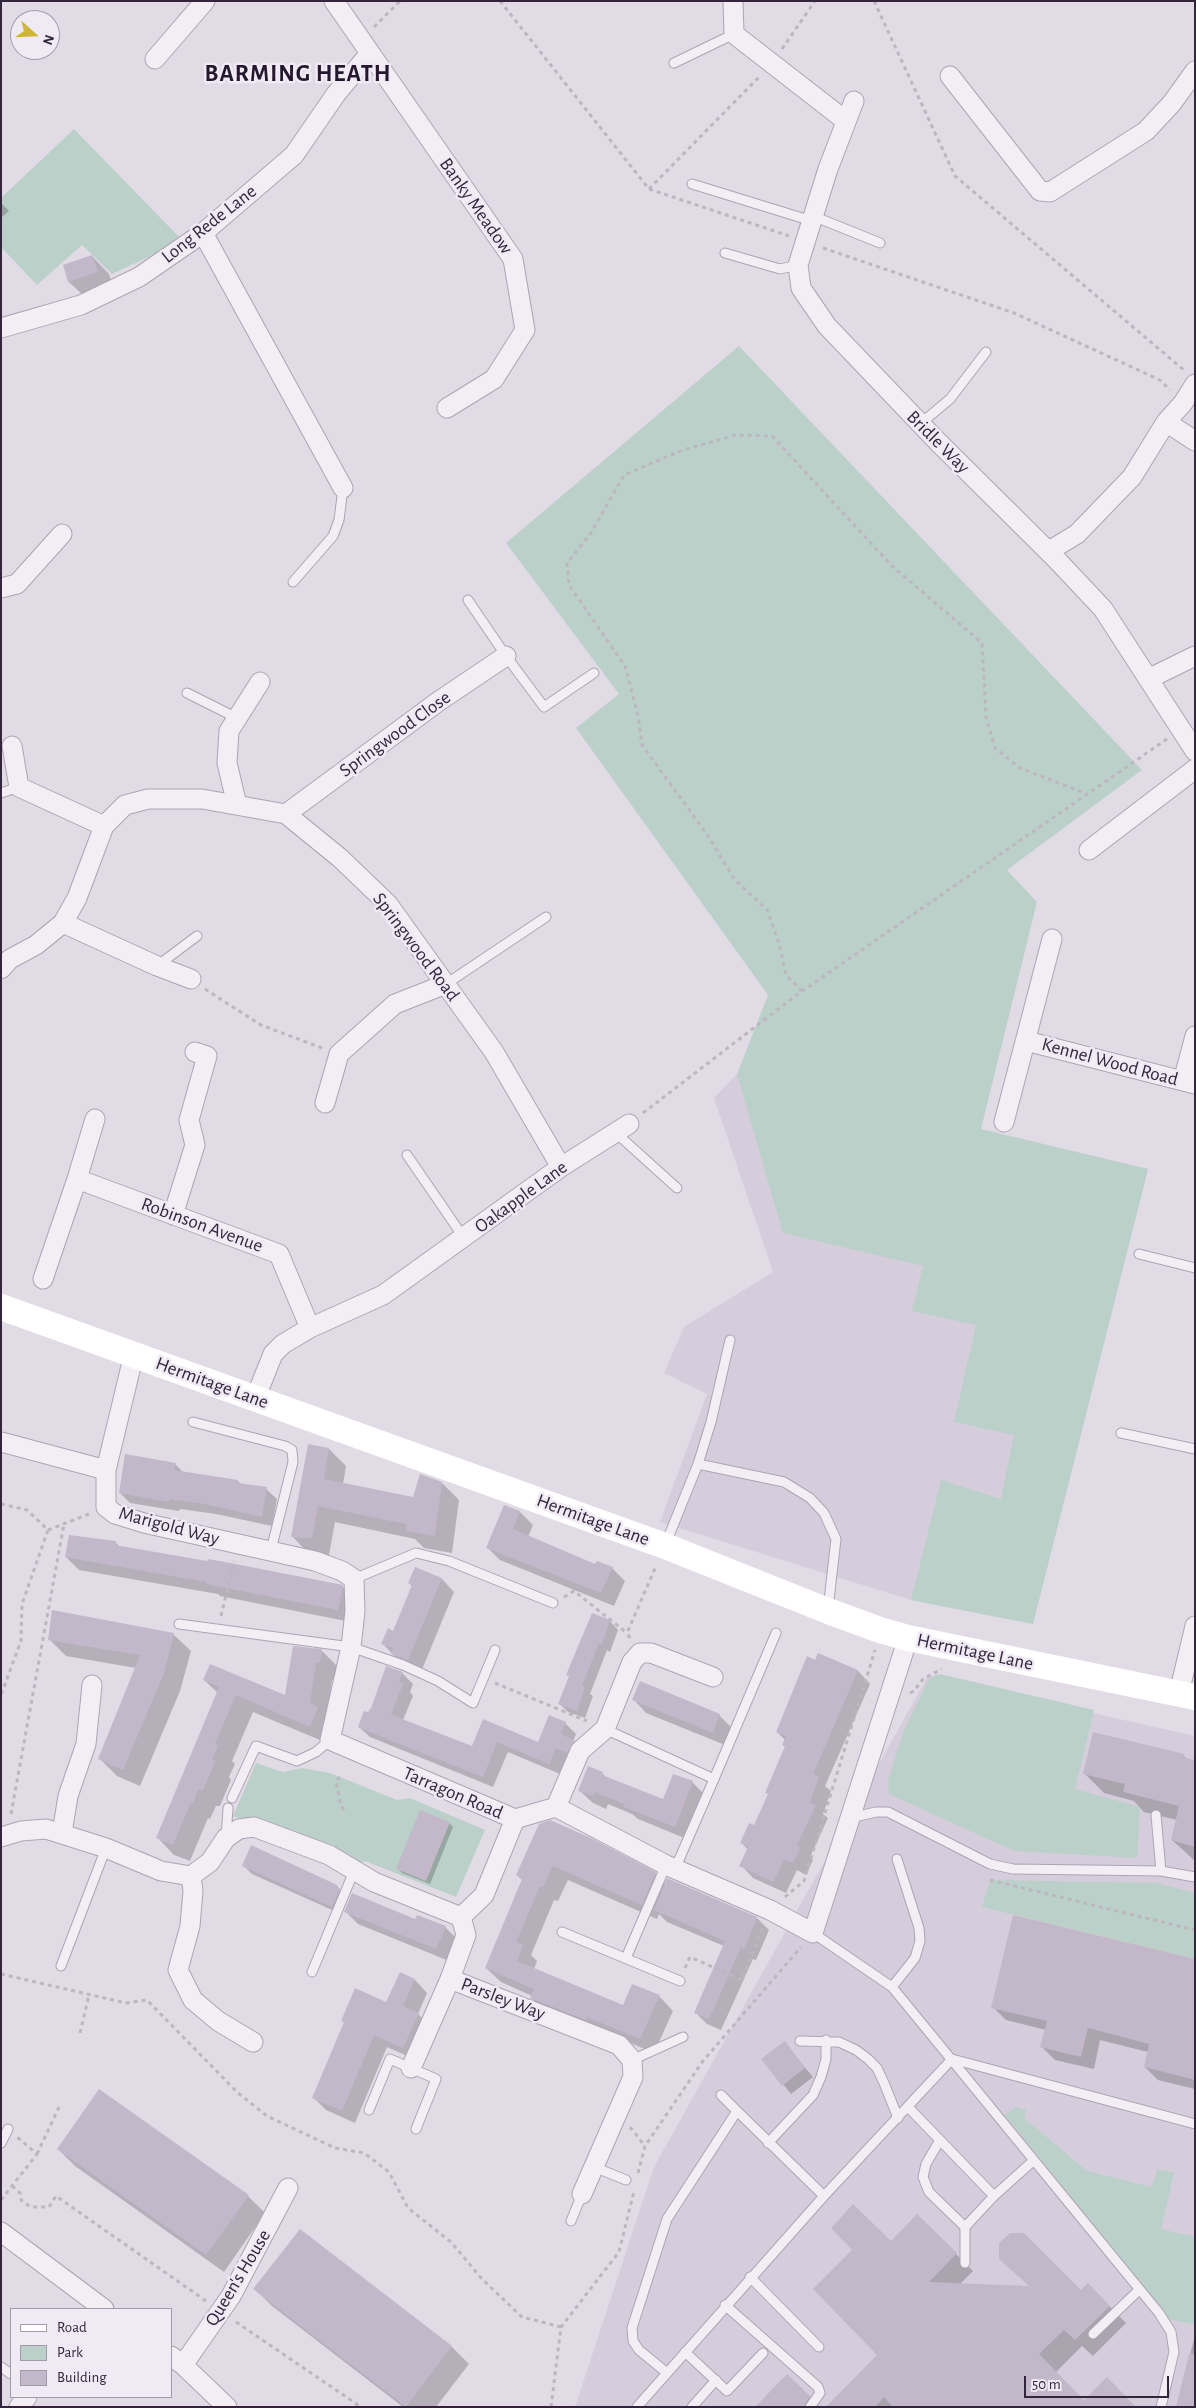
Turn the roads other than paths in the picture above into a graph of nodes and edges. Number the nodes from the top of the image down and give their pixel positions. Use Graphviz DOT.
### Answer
graph roads {
  1 [pos="205,1"];
  2 [pos="334,1"];
  3 [pos="733,1"];
  4 [pos="734,34"];
  5 [pos="365,47"];
  6 [pos="155,59"];
  7 [pos="674,63"];
  8 [pos="1195,71"];
  9 [pos="950,76"];
  10 [pos="854,100"];
  11 [pos="846,121"];
  12 [pos="692,184"];
  13 [pos="813,218"];
  14 [pos="204,232"];
  15 [pos="880,243"];
  16 [pos="725,253"];
  17 [pos="798,265"];
  18 [pos="1,328"];
  19 [pos="986,352"];
  20 [pos="1192,379"];
  21 [pos="447,408"];
  22 [pos="1166,422"];
  23 [pos="920,424"];
  24 [pos="1195,441"];
  25 [pos="343,488"];
  26 [pos="62,534"];
  27 [pos="1049,551"];
  28 [pos="293,582"];
  29 [pos="1,588"];
  30 [pos="468,600"];
  31 [pos="506,656"];
  32 [pos="1195,656"];
  33 [pos="594,673"];
  34 [pos="1148,679"];
  35 [pos="260,682"];
  36 [pos="187,693"];
  37 [pos="237,718"];
  38 [pos="12,746"];
  39 [pos="1195,751"];
  40 [pos="1195,769"];
  41 [pos="10,790"];
  42 [pos="237,805"];
  43 [pos="286,814"];
  44 [pos="104,826"];
  45 [pos="1090,850"];
  46 [pos="546,917"];
  47 [pos="64,924"];
  48 [pos="197,936"];
  49 [pos="1052,939"];
  50 [pos="157,966"];
  51 [pos="1,969"];
  52 [pos="191,979"];
  53 [pos="446,984"];
  54 [pos="1195,1036"];
  55 [pos="1026,1040"];
  56 [pos="195,1052"];
  57 [pos="1189,1083"];
  58 [pos="325,1103"];
  59 [pos="95,1119"];
  60 [pos="1004,1122"];
  61 [pos="622,1128"];
  62 [pos="407,1155"];
  63 [pos="561,1167"];
  64 [pos="78,1179"];
  65 [pos="677,1188"];
  66 [pos="173,1215"];
  67 [pos="464,1238"];
  68 [pos="1138,1254"];
  69 [pos="1195,1268"];
  70 [pos="43,1279"];
  71 [pos="1,1307"];
  72 [pos="310,1328"];
  73 [pos="730,1340"];
  74 [pos="134,1354"];
  75 [pos="255,1399"];
  76 [pos="193,1422"];
  77 [pos="1121,1433"];
  78 [pos="1,1442"];
  79 [pos="1195,1449"];
  80 [pos="698,1464"];
  81 [pos="106,1470"];
  82 [pos="665,1546"];
  83 [pos="271,1550"];
  84 [pos="354,1579"];
  85 [pos="553,1603"];
  86 [pos="828,1612"];
  87 [pos="179,1624"];
  88 [pos="1195,1626"];
  89 [pos="776,1634"];
  90 [pos="908,1638"];
  91 [pos="351,1646"];
  92 [pos="495,1650"];
  93 [pos="713,1677"];
  94 [pos="92,1685"];
  95 [pos="1187,1695"];
  96 [pos="605,1729"];
  97 [pos="330,1740"];
  98 [pos="714,1779"];
  99 [pos="232,1798"];
  100 [pos="556,1807"];
  101 [pos="228,1808"];
  102 [pos="1156,1815"];
  103 [pos="850,1818"];
  104 [pos="515,1819"];
  105 [pos="62,1833"];
  106 [pos="4,1836"];
  107 [pos="226,1838"];
  108 [pos="106,1848"];
  109 [pos="897,1859"];
  110 [pos="671,1867"];
  111 [pos="354,1871"];
  112 [pos="1161,1871"];
  113 [pos="191,1876"];
  114 [pos="1195,1877"];
  115 [pos="461,1917"];
  116 [pos="562,1932"];
  117 [pos="813,1933"];
  118 [pos="626,1958"];
  119 [pos="61,1966"];
  120 [pos="312,1972"];
  121 [pos="450,1979"];
  122 [pos="680,1980"];
  123 [pos="892,1988"];
  124 [pos="683,2037"];
  125 [pos="826,2040"];
  126 [pos="800,2041"];
  127 [pos="253,2042"];
  128 [pos="952,2059"];
  129 [pos="632,2060"];
  130 [pos="411,2068"];
  131 [pos="721,2095"];
  132 [pos="908,2107"];
  133 [pos="369,2110"];
  134 [pos="737,2111"];
  135 [pos="898,2118"];
  136 [pos="1195,2124"];
  137 [pos="8,2129"];
  138 [pos="416,2129"];
  139 [pos="940,2140"];
  140 [pos="1,2143"];
  141 [pos="768,2143"];
  142 [pos="1033,2160"];
  143 [pos="594,2167"];
  144 [pos="626,2180"];
  145 [pos="288,2188"];
  146 [pos="582,2194"];
  147 [pos="824,2196"];
  148 [pos="994,2196"];
  149 [pos="571,2222"];
  150 [pos="965,2227"];
  151 [pos="1,2232"];
  152 [pos="965,2262"];
  153 [pos="750,2277"];
  154 [pos="1139,2290"];
  155 [pos="725,2305"];
  156 [pos="102,2308"];
  157 [pos="1093,2334"];
  158 [pos="819,2347"];
  159 [pos="685,2352"];
  160 [pos="763,2353"];
  161 [pos="177,2360"];
  162 [pos="666,2373"];
  163 [pos="716,2380"];
  164 [pos="227,2407"];
  165 [pos="637,2407"];
  166 [pos="692,2407"];
  167 [pos="810,2407"];
  168 [pos="1161,2407"];
  1 -- 6 [label="street"];
  2 -- 5 [label="street, Banky Meadow"];
  3 -- 4 [label="street"];
  4 -- 7 [label="lane"];
  4 -- 11 [label="street"];
  5 -- 14 [label="street, Long Rede Lane"];
  5 -- 21 [label="street, Banky Meadow"];
  8 -- 9 [label="street"];
  10 -- 11 [label="street, Bridle Way"];
  11 -- 13 [label="street, Bridle Way"];
  12 -- 13 [label="lane"];
  13 -- 15 [label="lane"];
  13 -- 17 [label="street, Bridle Way"];
  14 -- 18 [label="street, Long Rede Lane"];
  14 -- 25 [label="street"];
  16 -- 17 [label="lane"];
  17 -- 23 [label="street, Bridle Way"];
  19 -- 23 [label="lane"];
  20 -- 22 [label="street"];
  22 -- 24 [label="street"];
  22 -- 27 [label="street"];
  23 -- 27 [label="street, Bridle Way"];
  25 -- 28 [label="lane"];
  26 -- 29 [label="street"];
  27 -- 34 [label="street, Bridle Way"];
  30 -- 31 [label="lane"];
  31 -- 33 [label="lane"];
  31 -- 43 [label="street, Springwood Close"];
  32 -- 34 [label="street"];
  34 -- 39 [label="street, Bridle Way"];
  35 -- 37 [label="street"];
  36 -- 37 [label="lane"];
  37 -- 42 [label="street"];
  38 -- 41 [label="street"];
  40 -- 45 [label="street"];
  41 -- 44 [label="street"];
  42 -- 43 [label="street, Springwood Road"];
  42 -- 44 [label="street, Springwood Road"];
  43 -- 53 [label="street, Springwood Road"];
  44 -- 47 [label="street, Springwood Road"];
  46 -- 53 [label="lane"];
  47 -- 50 [label="street"];
  47 -- 51 [label="street, Springwood Road"];
  48 -- 50 [label="lane"];
  49 -- 55 [label="street"];
  50 -- 52 [label="street"];
  53 -- 58 [label="street"];
  53 -- 63 [label="street, Springwood Road"];
  54 -- 57 [label="street"];
  55 -- 57 [label="street, Kennel Wood Road"];
  55 -- 60 [label="street"];
  56 -- 66 [label="street"];
  59 -- 64 [label="street"];
  61 -- 63 [label="street, Oakapple Lane"];
  61 -- 65 [label="lane"];
  62 -- 67 [label="lane"];
  63 -- 67 [label="street, Oakapple Lane"];
  64 -- 66 [label="street, Robinson Avenue"];
  64 -- 70 [label="street"];
  66 -- 72 [label="street, Robinson Avenue"];
  67 -- 72 [label="street, Oakapple Lane"];
  68 -- 69 [label="lane"];
  71 -- 74 [label="main road, Hermitage Lane"];
  72 -- 75 [label="street, Oakapple Lane"];
  73 -- 80 [label="lane"];
  74 -- 75 [label="main road, Hermitage Lane"];
  74 -- 81 [label="street, Marigold Way"];
  75 -- 82 [label="main road, Hermitage Lane"];
  76 -- 83 [label="lane"];
  77 -- 79 [label="lane"];
  78 -- 81 [label="street"];
  80 -- 82 [label="lane"];
  80 -- 86 [label="lane"];
  81 -- 83 [label="street, Marigold Way"];
  82 -- 86 [label="main road, Hermitage Lane"];
  83 -- 84 [label="street, Marigold Way"];
  84 -- 85 [label="lane"];
  84 -- 91 [label="street"];
  86 -- 90 [label="main road, Hermitage Lane"];
  87 -- 91 [label="lane"];
  88 -- 95 [label="street"];
  89 -- 98 [label="lane"];
  90 -- 95 [label="main road, Hermitage Lane"];
  90 -- 103 [label="street"];
  91 -- 92 [label="lane"];
  91 -- 97 [label="street"];
  93 -- 96 [label="street"];
  94 -- 105 [label="street"];
  96 -- 98 [label="lane"];
  96 -- 100 [label="street"];
  97 -- 99 [label="lane"];
  97 -- 104 [label="street, Tarragon Road"];
  98 -- 110 [label="lane"];
  100 -- 104 [label="street, Tarragon Road"];
  100 -- 110 [label="street"];
  101 -- 107 [label="lane"];
  102 -- 112 [label="lane"];
  103 -- 112 [label="lane"];
  103 -- 117 [label="street"];
  104 -- 115 [label="street"];
  105 -- 106 [label="street"];
  105 -- 108 [label="street"];
  107 -- 111 [label="street"];
  107 -- 113 [label="street"];
  108 -- 113 [label="street"];
  108 -- 119 [label="lane"];
  109 -- 123 [label="lane"];
  110 -- 117 [label="street"];
  110 -- 118 [label="lane"];
  111 -- 115 [label="street"];
  111 -- 120 [label="lane"];
  112 -- 114 [label="lane"];
  113 -- 127 [label="street"];
  115 -- 121 [label="street, Parsley Way"];
  116 -- 118 [label="lane"];
  117 -- 123 [label="lane"];
  118 -- 122 [label="lane"];
  121 -- 129 [label="street, Parsley Way"];
  121 -- 130 [label="street"];
  123 -- 128 [label="lane"];
  124 -- 129 [label="lane"];
  125 -- 126 [label="lane"];
  125 -- 135 [label="lane"];
  125 -- 141 [label="lane"];
  128 -- 132 [label="lane"];
  128 -- 136 [label="lane"];
  128 -- 142 [label="lane"];
  129 -- 143 [label="street"];
  130 -- 133 [label="lane"];
  130 -- 138 [label="lane"];
  131 -- 134 [label="lane"];
  132 -- 135 [label="lane"];
  132 -- 139 [label="lane"];
  134 -- 141 [label="lane"];
  134 -- 162 [label="lane"];
  135 -- 147 [label="lane"];
  137 -- 140 [label="lane"];
  139 -- 148 [label="lane"];
  139 -- 150 [label="lane"];
  141 -- 147 [label="lane"];
  142 -- 148 [label="lane"];
  142 -- 154 [label="lane"];
  143 -- 144 [label="lane"];
  143 -- 146 [label="street"];
  145 -- 161 [label="street, Queen's House"];
  146 -- 149 [label="lane"];
  147 -- 153 [label="lane"];
  148 -- 150 [label="lane"];
  150 -- 152 [label="lane"];
  151 -- 156 [label="street"];
  153 -- 155 [label="lane"];
  153 -- 158 [label="lane"];
  154 -- 157 [label="lane"];
  154 -- 168 [label="lane"];
  155 -- 159 [label="lane"];
  155 -- 167 [label="lane"];
  159 -- 162 [label="lane"];
  159 -- 163 [label="lane"];
  160 -- 163 [label="lane"];
  161 -- 164 [label="street"];
  162 -- 165 [label="lane"];
  163 -- 166 [label="lane"];
}
